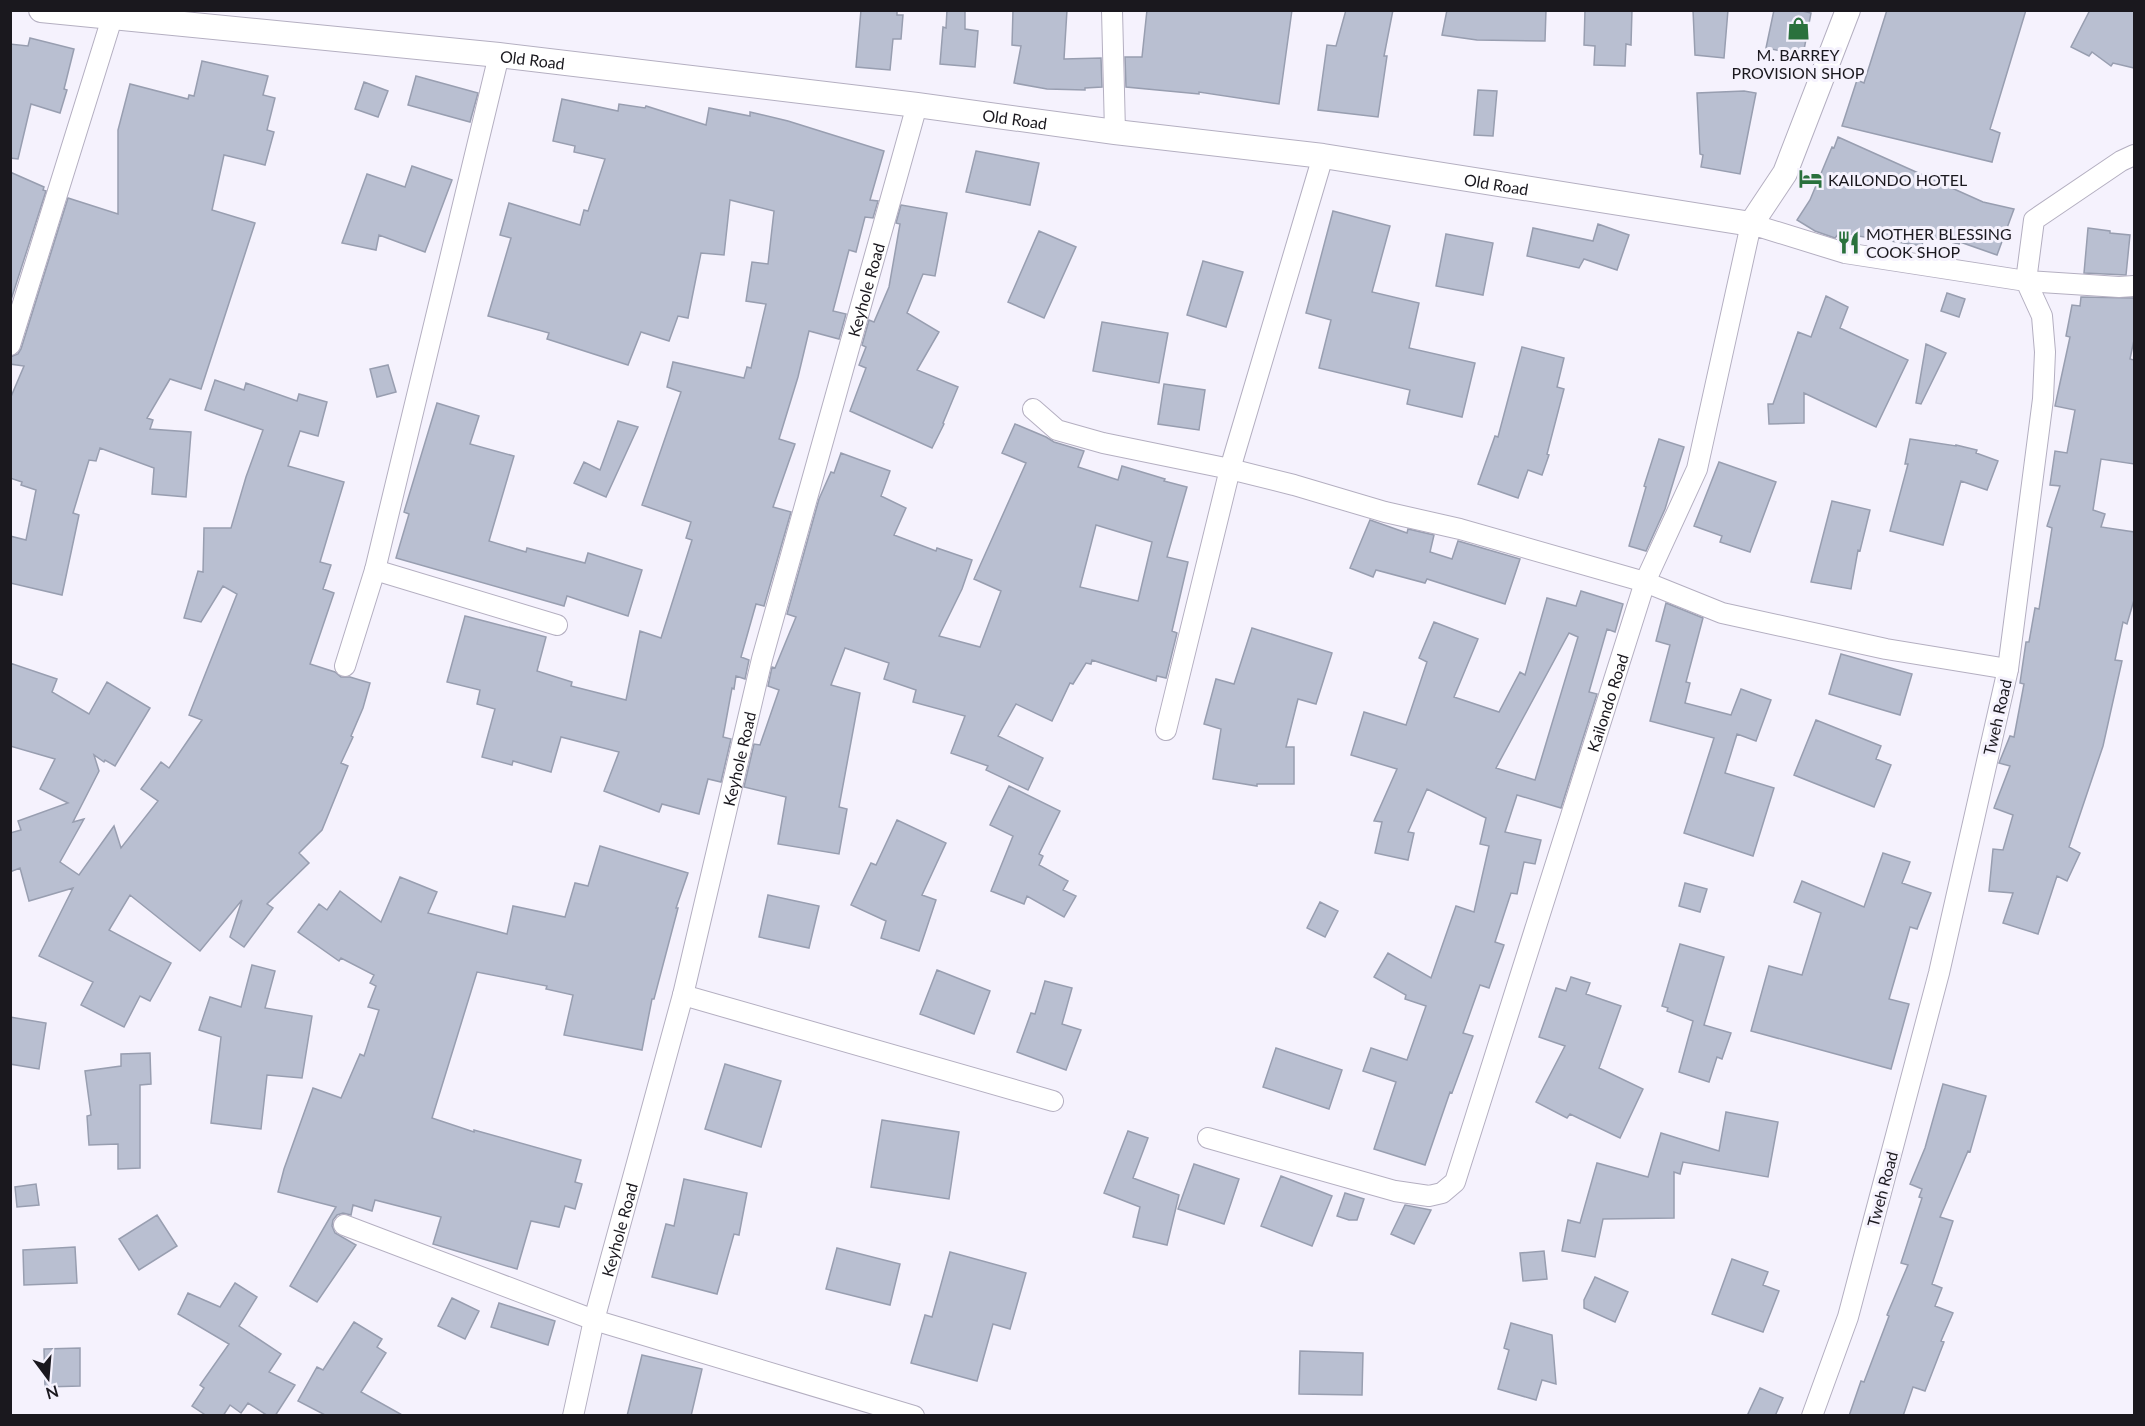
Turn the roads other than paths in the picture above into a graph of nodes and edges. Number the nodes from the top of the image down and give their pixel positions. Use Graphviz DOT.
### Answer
graph roads {
  1 [pos="41,10"];
  2 [pos="1112,10"];
  3 [pos="1848,10"];
  4 [pos="112,18"];
  5 [pos="499,55"];
  6 [pos="917,105"];
  7 [pos="1115,132"];
  8 [pos="2134,154"];
  9 [pos="1323,156"];
  10 [pos="1752,224"];
  11 [pos="2025,281"];
  12 [pos="2134,286"];
  13 [pos="10,345"];
  14 [pos="1033,409"];
  15 [pos="1230,469"];
  16 [pos="375,570"];
  17 [pos="1644,582"];
  18 [pos="557,625"];
  19 [pos="345,666"];
  20 [pos="2007,669"];
  21 [pos="1166,730"];
  22 [pos="683,995"];
  23 [pos="1053,1101"];
  24 [pos="1208,1138"];
  25 [pos="344,1225"];
  26 [pos="594,1320"];
  27 [pos="573,1416"];
  28 [pos="914,1416"];
  29 [pos="1812,1416"];
  1 -- 4 [label="street, Old Road"];
  2 -- 7 [label="street"];
  3 -- 10 [label="street"];
  4 -- 5 [label="street, Old Road"];
  4 -- 13 [label="street"];
  5 -- 6 [label="street, Old Road"];
  5 -- 16 [label="street"];
  6 -- 7 [label="street, Old Road"];
  6 -- 22 [label="street, Keyhole Road"];
  7 -- 9 [label="street, Old Road"];
  8 -- 11 [label="street"];
  9 -- 10 [label="street, Old Road"];
  9 -- 15 [label="street"];
  10 -- 11 [label="street"];
  10 -- 17 [label="street, Kailondo Road"];
  11 -- 12 [label="street"];
  11 -- 20 [label="street, Tweh Road"];
  14 -- 15 [label="street"];
  15 -- 17 [label="street"];
  15 -- 21 [label="street"];
  16 -- 18 [label="street"];
  16 -- 19 [label="street"];
  17 -- 20 [label="street"];
  17 -- 24 [label="street, Kailondo Road"];
  20 -- 29 [label="street, Tweh Road"];
  22 -- 23 [label="street"];
  22 -- 26 [label="street, Keyhole Road"];
  25 -- 26 [label="street"];
  26 -- 27 [label="street, Keyhole Road"];
  26 -- 28 [label="street"];
}
